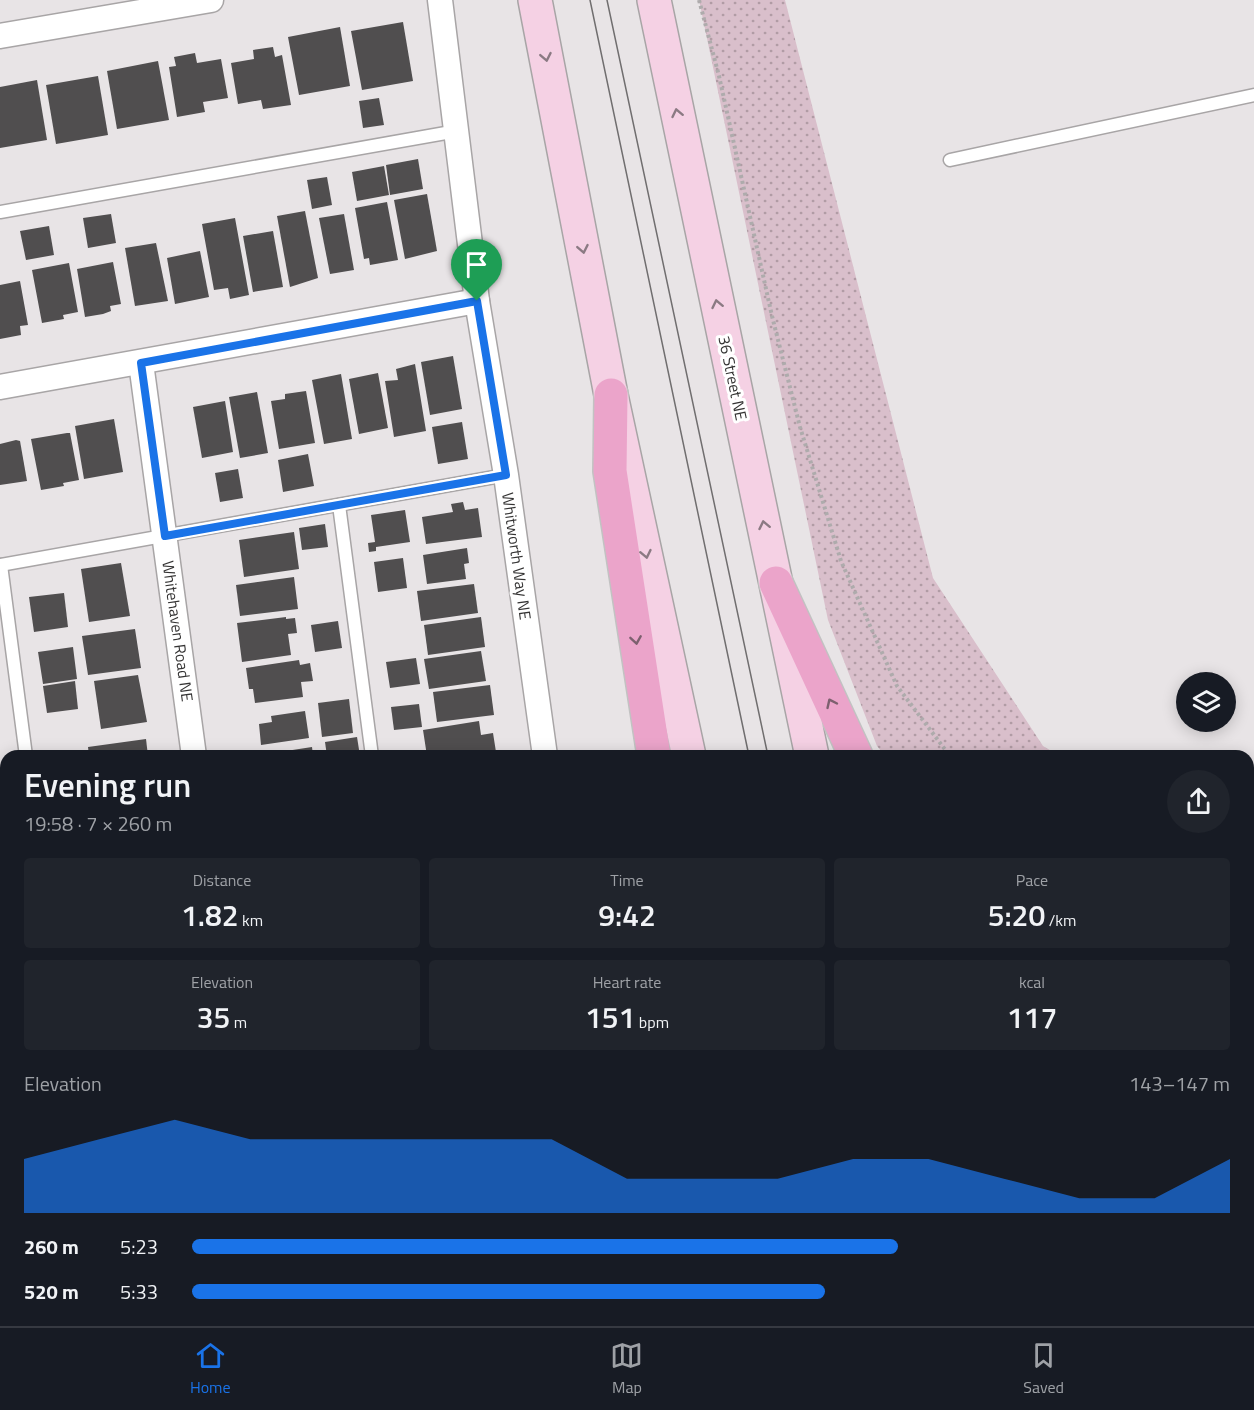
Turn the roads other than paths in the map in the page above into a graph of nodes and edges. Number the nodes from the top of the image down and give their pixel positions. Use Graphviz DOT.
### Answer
graph roads {
  1 [pos="211,0"];
  2 [pos="440,0"];
  3 [pos="535,0"];
  4 [pos="654,0"];
  5 [pos="0,36"];
  6 [pos="1254,94"];
  7 [pos="457,131"];
  8 [pos="950,160"];
  9 [pos="0,212"];
  10 [pos="477,301"];
  11 [pos="141,363"];
  12 [pos="0,387"];
  13 [pos="611,395"];
  14 [pos="506,475"];
  15 [pos="339,505"];
  16 [pos="165,536"];
  17 [pos="1,565"];
  18 [pos="776,583"];
  19 [pos="25,750"];
  20 [pos="193,750"];
  21 [pos="371,750"];
  22 [pos="544,750"];
  23 [pos="653,750"];
  24 [pos="688,750"];
  25 [pos="811,750"];
  26 [pos="853,750"];
  1 -- 5 [label="street"];
  2 -- 7 [label="street, Whitworth Way NE"];
  3 -- 13 [label="main road, one-way"];
  18 -- 4 [label="main road, 36 Street NE, one-way"];
  6 -- 8 [label="lane"];
  7 -- 9 [label="lane"];
  7 -- 10 [label="street, Whitworth Way NE"];
  10 -- 11 [label="street"];
  10 -- 14 [label="street, Whitworth Way NE"];
  11 -- 12 [label="street"];
  11 -- 16 [label="street, Whitehaven Road NE"];
  13 -- 23 [label="main road, one-way"];
  13 -- 24 [label="main road, one-way"];
  14 -- 15 [label="lane"];
  14 -- 22 [label="street, Whitworth Way NE"];
  15 -- 16 [label="lane"];
  15 -- 21 [label="lane"];
  16 -- 17 [label="lane"];
  16 -- 20 [label="street, Whitehaven Road NE"];
  17 -- 19 [label="lane"];
  18 -- 25 [label="main road, 36 Street NE"];
  26 -- 18 [label="main road, one-way"];
}
